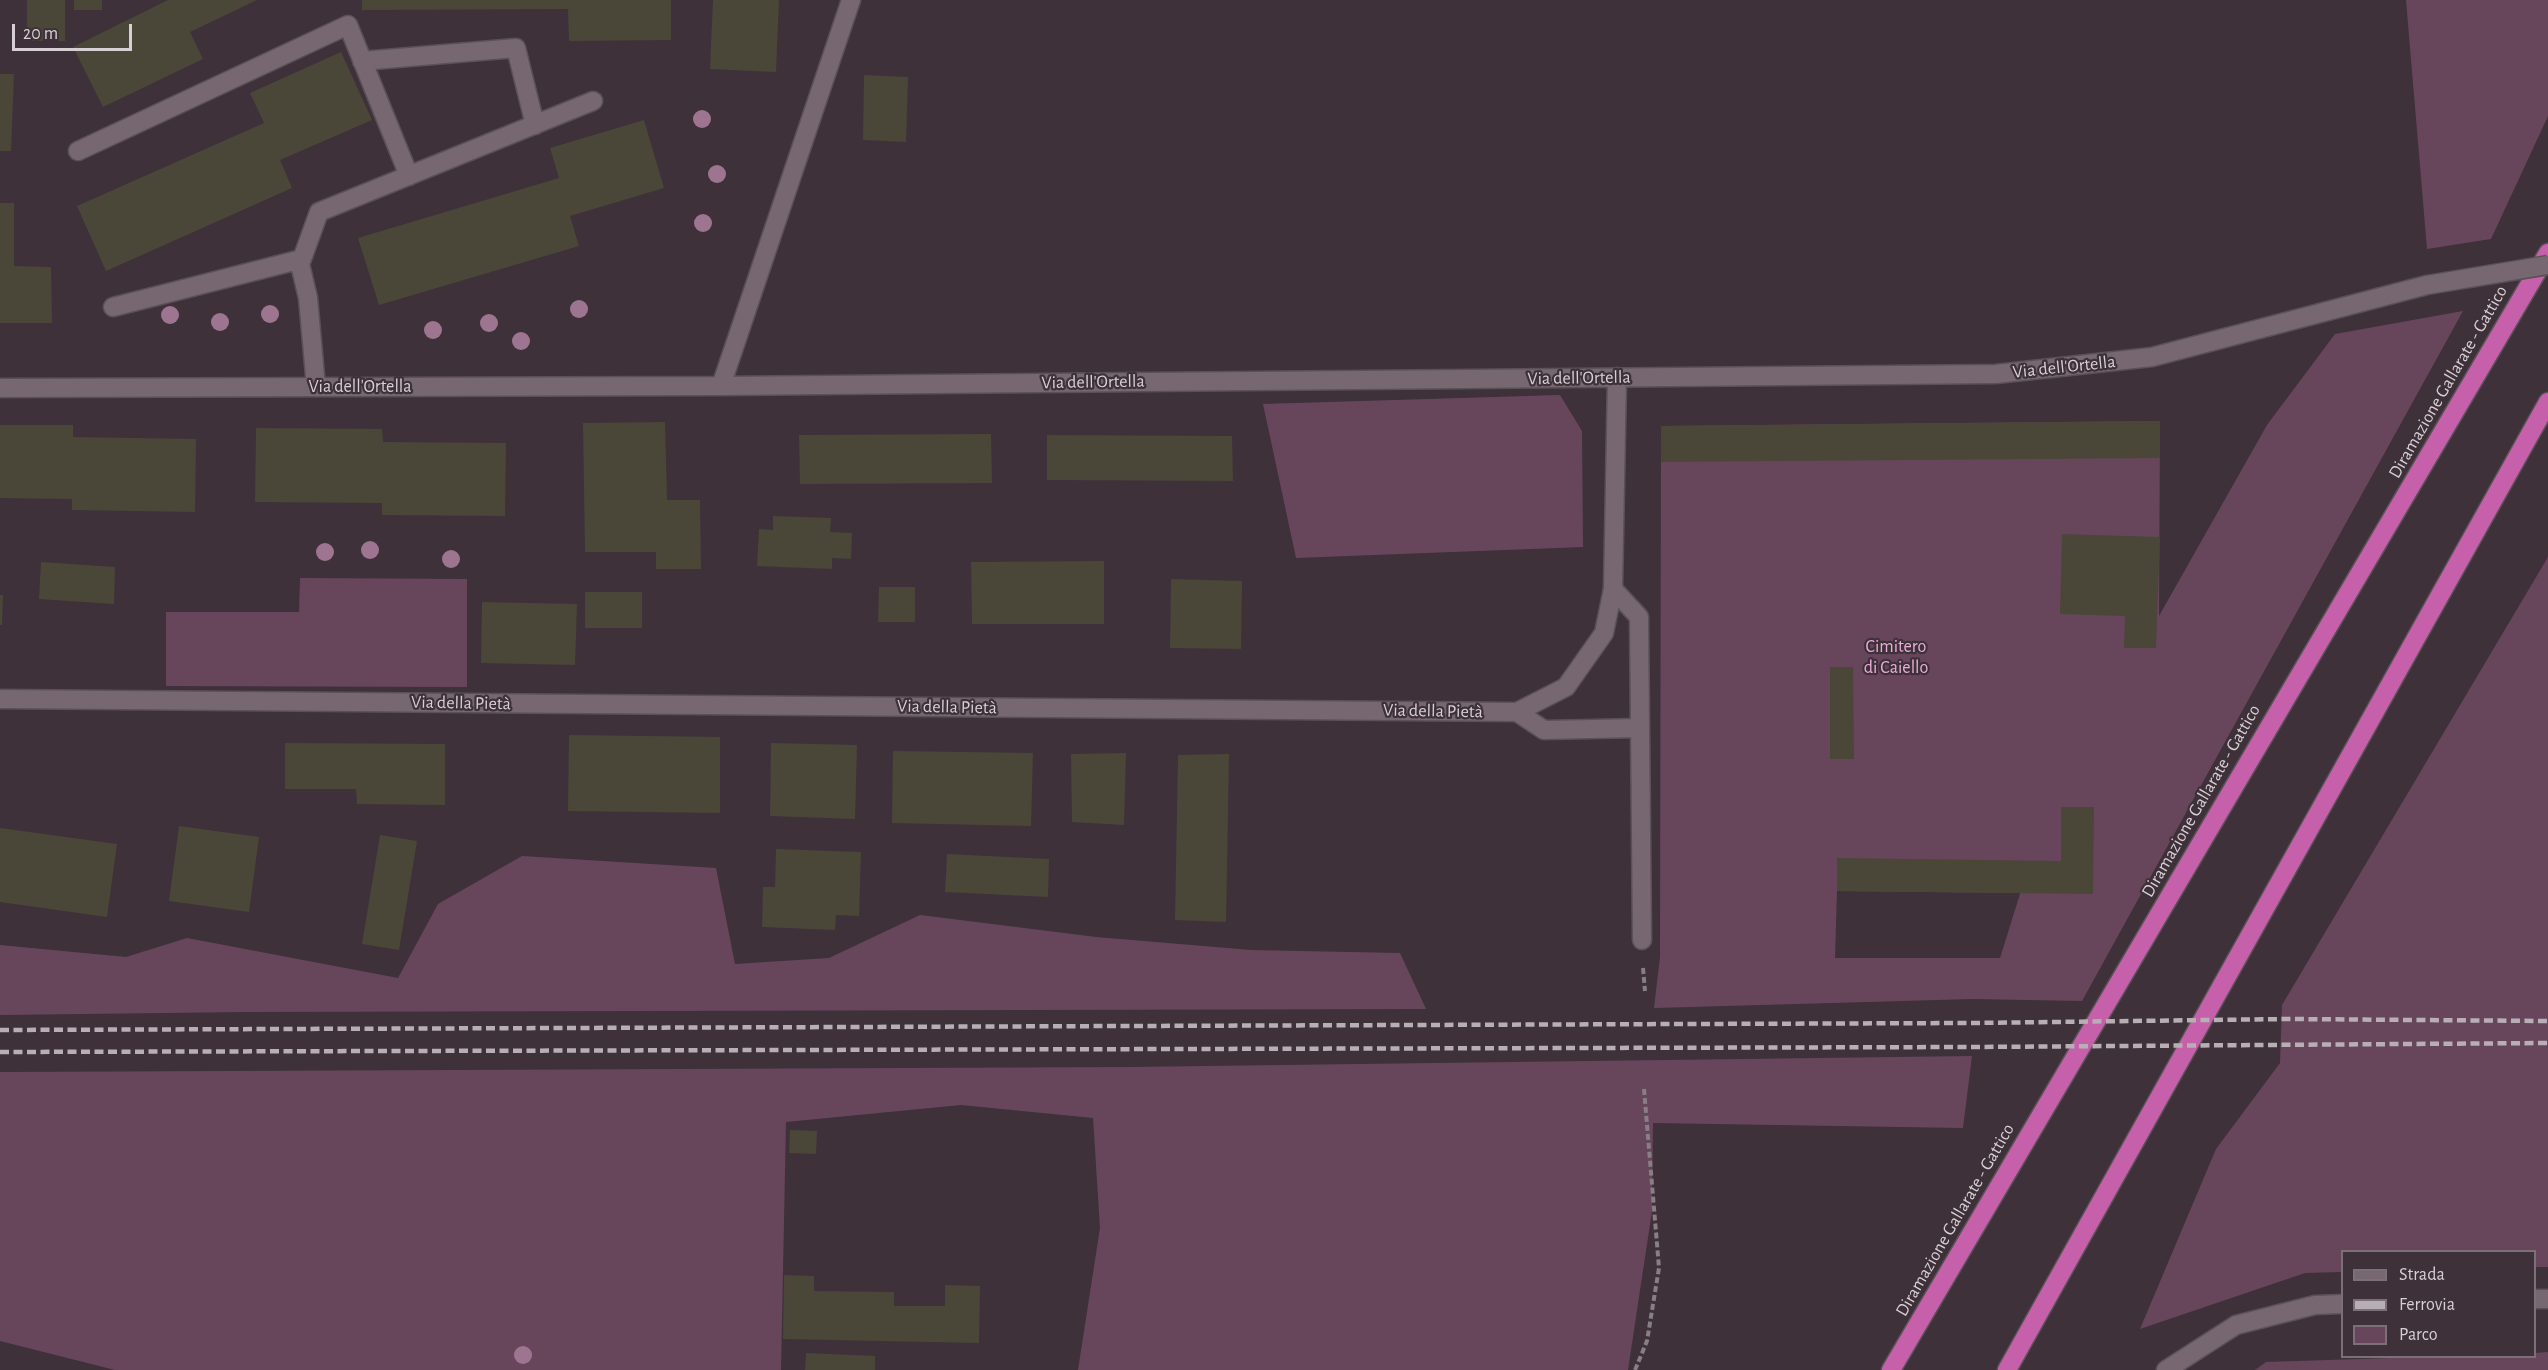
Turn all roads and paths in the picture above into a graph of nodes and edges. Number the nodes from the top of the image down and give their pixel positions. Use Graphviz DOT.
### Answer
graph roads {
  1 [pos="851,0"];
  2 [pos="362,61"];
  3 [pos="593,101"];
  4 [pos="535,125"];
  5 [pos="78,150"];
  6 [pos="409,176"];
  7 [pos="2548,253"];
  8 [pos="299,260"];
  9 [pos="2548,265"];
  10 [pos="113,307"];
  11 [pos="1617,377"];
  12 [pos="721,386"];
  13 [pos="316,387"];
  14 [pos="0,388"];
  15 [pos="2548,402"];
  16 [pos="1613,589"];
  17 [pos="0,699"];
  18 [pos="1517,712"];
  19 [pos="1640,728"];
  20 [pos="1642,940"];
  21 [pos="1644,1089"];
  22 [pos="2341,1304"];
  23 [pos="1635,1370"];
  24 [pos="1891,1370"];
  25 [pos="2007,1370"];
  26 [pos="2166,1370"];
  1 -- 12 [label="street"];
  2 -- 4 [label="street"];
  2 -- 5 [label="street"];
  2 -- 6 [label="street"];
  3 -- 4 [label="street"];
  4 -- 6 [label="street"];
  6 -- 8 [label="street"];
  7 -- 24 [label="highway, Diramazione Gallarate - Gattico"];
  8 -- 10 [label="street"];
  8 -- 13 [label="street"];
  9 -- 11 [label="street, Via dell'Ortella, bridge"];
  11 -- 12 [label="street, Via dell'Ortella"];
  11 -- 16 [label="street, Via della Pietà"];
  12 -- 13 [label="street, Via dell'Ortella"];
  13 -- 14 [label="street, Via dell'Ortella"];
  15 -- 25 [label="highway"];
  16 -- 18 [label="street, Via della Pietà"];
  16 -- 19 [label="street"];
  17 -- 18 [label="street, Via della Pietà"];
  18 -- 19 [label="street"];
  19 -- 20 [label="street"];
  21 -- 23 [label="path"];
  22 -- 26 [label="street"];
}
